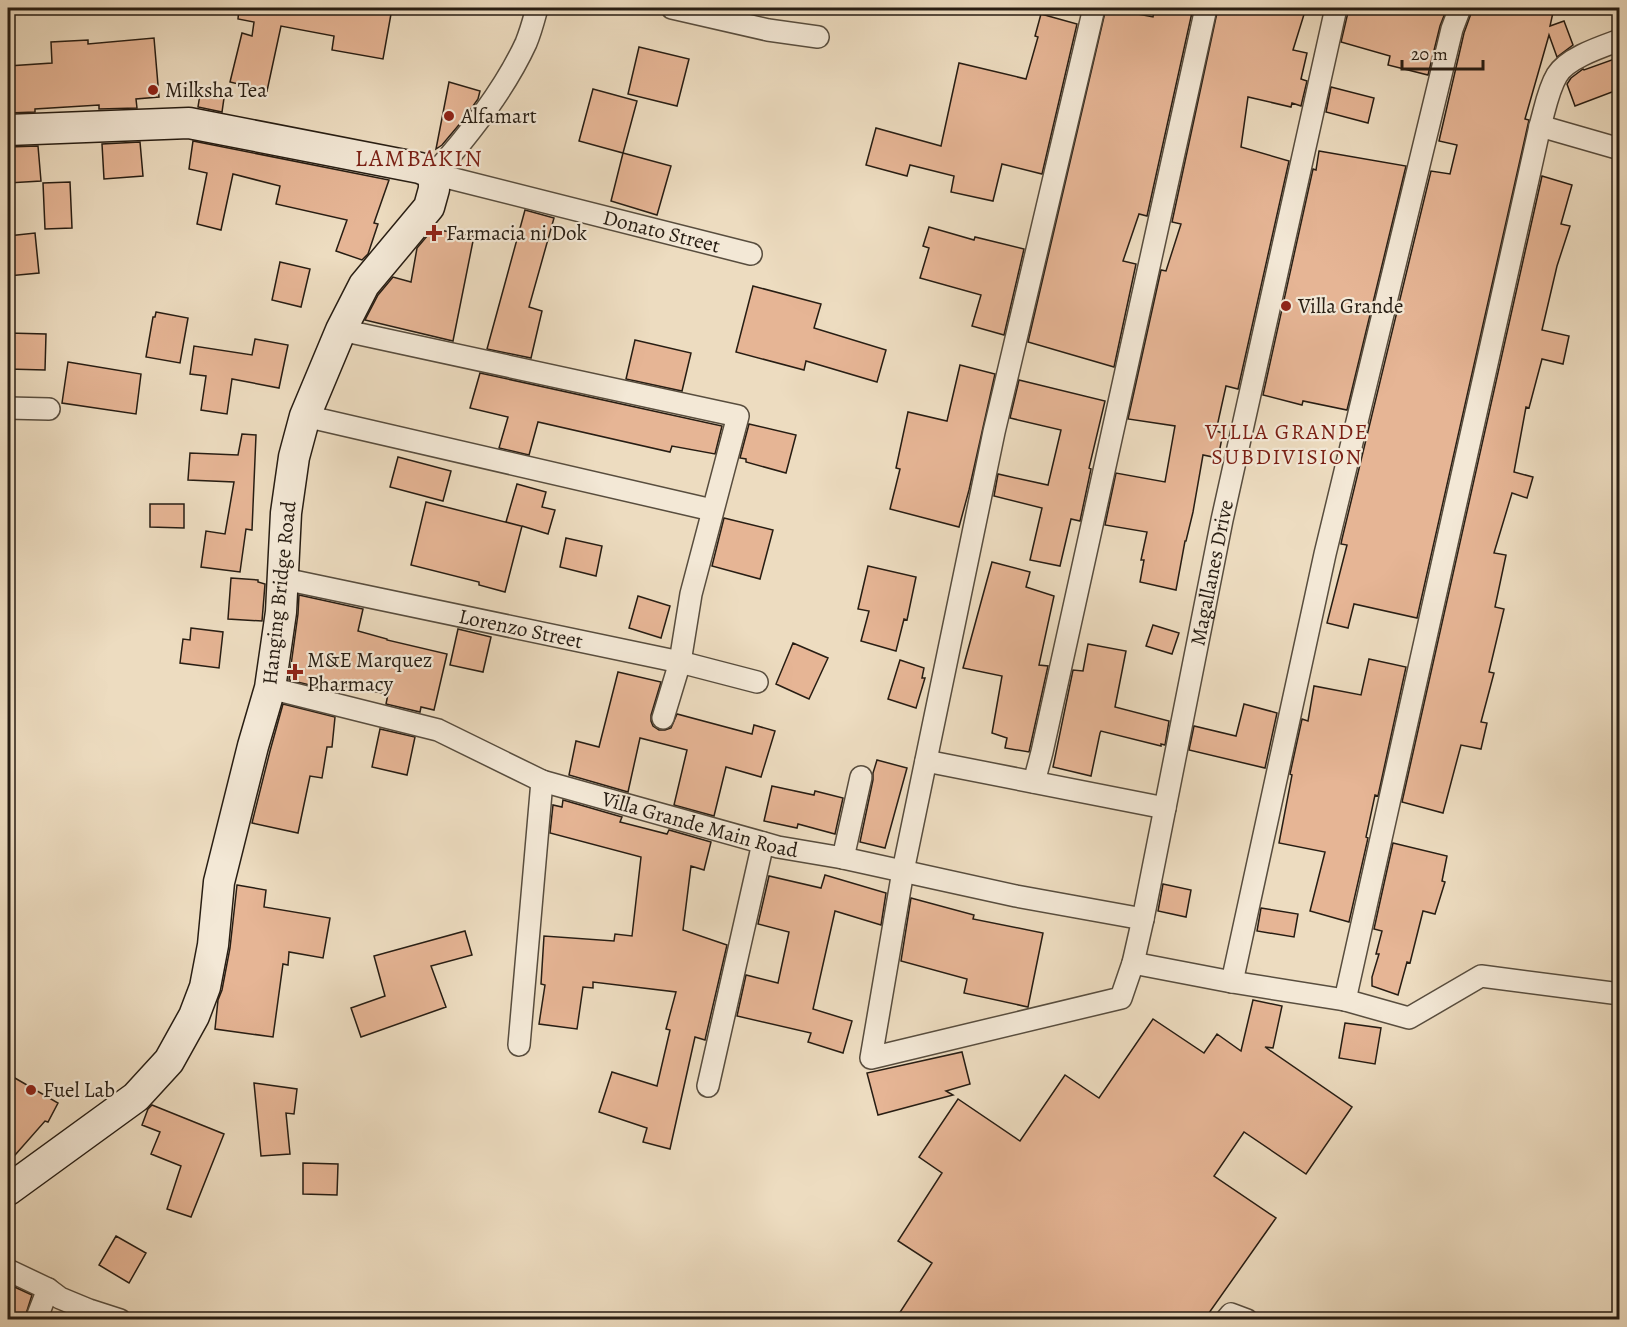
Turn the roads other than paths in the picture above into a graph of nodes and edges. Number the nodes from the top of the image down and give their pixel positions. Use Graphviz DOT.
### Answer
graph roads {
  1 [pos="537,8"];
  2 [pos="672,8"];
  3 [pos="1094,8"];
  4 [pos="1206,8"];
  5 [pos="1336,8"];
  6 [pos="1460,8"];
  7 [pos="818,37"];
  8 [pos="1620,40"];
  9 [pos="1540,126"];
  10 [pos="8,130"];
  11 [pos="1620,149"];
  12 [pos="434,174"];
  13 [pos="751,254"];
  14 [pos="341,330"];
  15 [pos="8,408"];
  16 [pos="49,409"];
  17 [pos="305,416"];
  18 [pos="712,510"];
  19 [pos="284,579"];
  20 [pos="680,662"];
  21 [pos="757,682"];
  22 [pos="270,688"];
  23 [pos="663,718"];
  24 [pos="926,762"];
  25 [pos="861,777"];
  26 [pos="542,781"];
  27 [pos="1034,782"];
  28 [pos="1165,808"];
  29 [pos="763,843"];
  30 [pos="843,858"];
  31 [pos="903,871"];
  32 [pos="1143,919"];
  33 [pos="1133,963"];
  34 [pos="1232,982"];
  35 [pos="1620,994"];
  36 [pos="1345,1000"];
  37 [pos="519,1046"];
  38 [pos="708,1086"];
  39 [pos="8,1190"];
  40 [pos="8,1270"];
  41 [pos="48,1289"];
  42 [pos="36,1320"];
  43 [pos="120,1320"];
  44 [pos="1226,1320"];
  45 [pos="1247,1320"];
  1 -- 12 [label="street"];
  2 -- 7 [label="street"];
  3 -- 24 [label="street"];
  4 -- 27 [label="street"];
  5 -- 28 [label="street, Magallanes Drive"];
  6 -- 34 [label="street"];
  8 -- 9 [label="street"];
  9 -- 11 [label="street"];
  9 -- 36 [label="street"];
  10 -- 12 [label="street"];
  12 -- 13 [label="street, Donato Street"];
  12 -- 14 [label="street, Hanging Bridge Road"];
  14 -- 17 [label="street, Hanging Bridge Road"];
  14 -- 18 [label="street"];
  15 -- 16 [label="street"];
  17 -- 18 [label="street"];
  17 -- 19 [label="street, Hanging Bridge Road"];
  18 -- 20 [label="street"];
  19 -- 20 [label="street, Lorenzo Street"];
  19 -- 22 [label="street, Hanging Bridge Road"];
  20 -- 21 [label="street, Lorenzo Street"];
  20 -- 23 [label="street"];
  22 -- 26 [label="street, Villa Grande Main Road"];
  22 -- 39 [label="street, Hanging Bridge Road"];
  24 -- 27 [label="street"];
  24 -- 31 [label="street"];
  25 -- 30 [label="street"];
  26 -- 29 [label="street, Villa Grande Main Road"];
  26 -- 37 [label="street"];
  27 -- 28 [label="street"];
  28 -- 32 [label="street, Magallanes Drive"];
  29 -- 30 [label="street, Villa Grande Main Road"];
  29 -- 38 [label="street"];
  30 -- 31 [label="street, Villa Grande Main Road"];
  31 -- 32 [label="street, Villa Grande Main Road"];
  31 -- 33 [label="street, Magallanes Drive"];
  32 -- 33 [label="street, Magallanes Drive"];
  33 -- 34 [label="street"];
  34 -- 36 [label="street"];
  35 -- 36 [label="street"];
  40 -- 41 [label="street"];
  41 -- 42 [label="street"];
  41 -- 43 [label="street"];
  44 -- 45 [label="street"];
}
